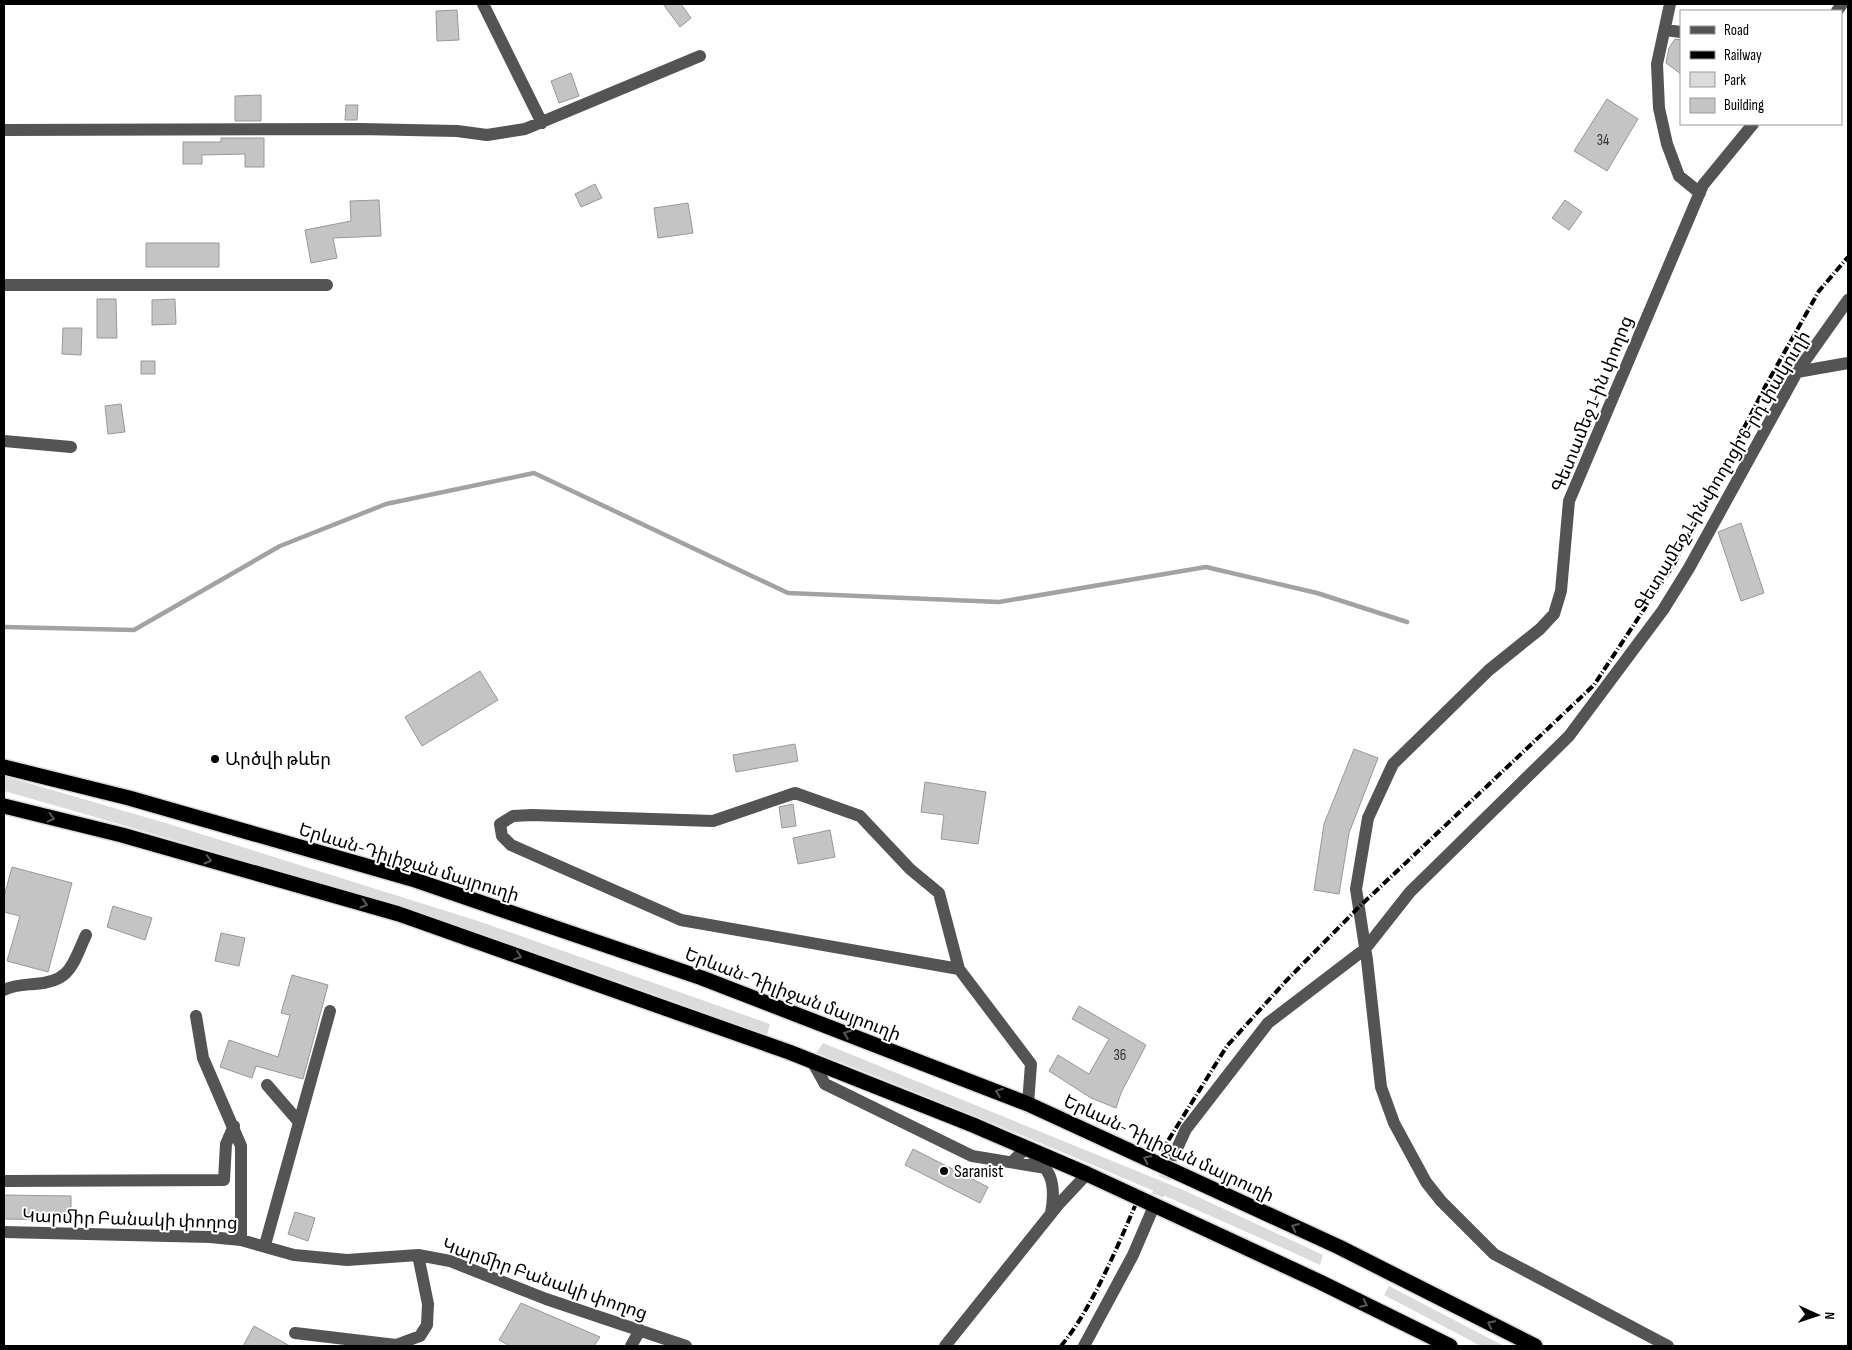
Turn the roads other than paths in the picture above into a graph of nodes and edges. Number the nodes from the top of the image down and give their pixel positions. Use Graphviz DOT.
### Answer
graph roads {
  1 [pos="484,4"];
  2 [pos="1670,4"];
  3 [pos="1665,30"];
  4 [pos="1680,32"];
  5 [pos="700,56"];
  6 [pos="542,123"];
  7 [pos="1752,125"];
  8 [pos="4,130"];
  9 [pos="1700,193"];
  10 [pos="4,285"];
  11 [pos="327,285"];
  12 [pos="1848,300"];
  13 [pos="1848,363"];
  14 [pos="1798,372"];
  15 [pos="4,441"];
  16 [pos="71,447"];
  17 [pos="4,767"];
  18 [pos="4,806"];
  19 [pos="86,935"];
  20 [pos="1365,949"];
  21 [pos="959,969"];
  22 [pos="4,990"];
  23 [pos="330,1011"];
  24 [pos="196,1016"];
  25 [pos="812,1061"];
  26 [pos="267,1085"];
  27 [pos="1028,1104"];
  28 [pos="299,1122"];
  29 [pos="234,1126"];
  30 [pos="1026,1148"];
  31 [pos="1174,1154"];
  32 [pos="1012,1162"];
  33 [pos="1046,1168"];
  34 [pos="1087,1174"];
  35 [pos="4,1181"];
  36 [pos="1151,1213"];
  37 [pos="1051,1215"];
  38 [pos="4,1232"];
  39 [pos="242,1240"];
  40 [pos="265,1245"];
  41 [pos="418,1255"];
  42 [pos="640,1330"];
  43 [pos="295,1333"];
  44 [pos="630,1346"];
  45 [pos="686,1346"];
  46 [pos="945,1346"];
  47 [pos="1084,1346"];
  48 [pos="1450,1346"];
  49 [pos="1535,1346"];
  50 [pos="1668,1346"];
  1 -- 6 [label="street"];
  2 -- 3 [label="street"];
  3 -- 4 [label="street"];
  3 -- 9 [label="street"];
  5 -- 6 [label="street"];
  6 -- 8 [label="street"];
  7 -- 9 [label="street, Գետամեջ 1-ին փողոց"];
  9 -- 20 [label="street, Գետամեջ 1-ին փողոց"];
  10 -- 11 [label="street"];
  12 -- 14 [label="street, Գետամեջ 1-ին փողոցի 6-րդ փակուղի"];
  13 -- 14 [label="street"];
  14 -- 20 [label="street, Գետամեջ 1-ին փողոցի 6-րդ փակուղի"];
  15 -- 16 [label="street"];
  27 -- 17 [label="highway, Երևան-Դիլիջան մայրուղի, one-way"];
  18 -- 25 [label="highway, one-way"];
  19 -- 22 [label="street"];
  20 -- 31 [label="street, Գետամեջ 1-ին փողոցի 6-րդ փակուղի"];
  20 -- 50 [label="street, Գետամեջ 1-ին փողոց"];
  21 -- 21 [label="street"];
  21 -- 27 [label="street"];
  23 -- 28 [label="street"];
  24 -- 29 [label="street"];
  25 -- 30 [label="highway"];
  25 -- 32 [label="street"];
  26 -- 28 [label="street"];
  49 -- 27 [label="highway, Երևան-Դիլիջան մայրուղի, one-way"];
  28 -- 40 [label="street"];
  29 -- 35 [label="street"];
  29 -- 39 [label="street"];
  30 -- 32 [label="street"];
  30 -- 33 [label="street"];
  30 -- 34 [label="highway"];
  32 -- 33 [label="street"];
  33 -- 37 [label="street"];
  34 -- 37 [label="street"];
  34 -- 48 [label="highway, one-way"];
  36 -- 47 [label="street"];
  37 -- 46 [label="street"];
  38 -- 39 [label="street, Կարմիր Բանակի փողոց"];
  39 -- 40 [label="street, Կարմիր Բանակի փողոց"];
  40 -- 41 [label="street, Կարմիր Բանակի փողոց"];
  41 -- 42 [label="street, Կարմիր Բանակի փողոց"];
  41 -- 43 [label="street"];
  42 -- 44 [label="street"];
  42 -- 45 [label="street, Կարմիր Բանակի փողոց"];
}
